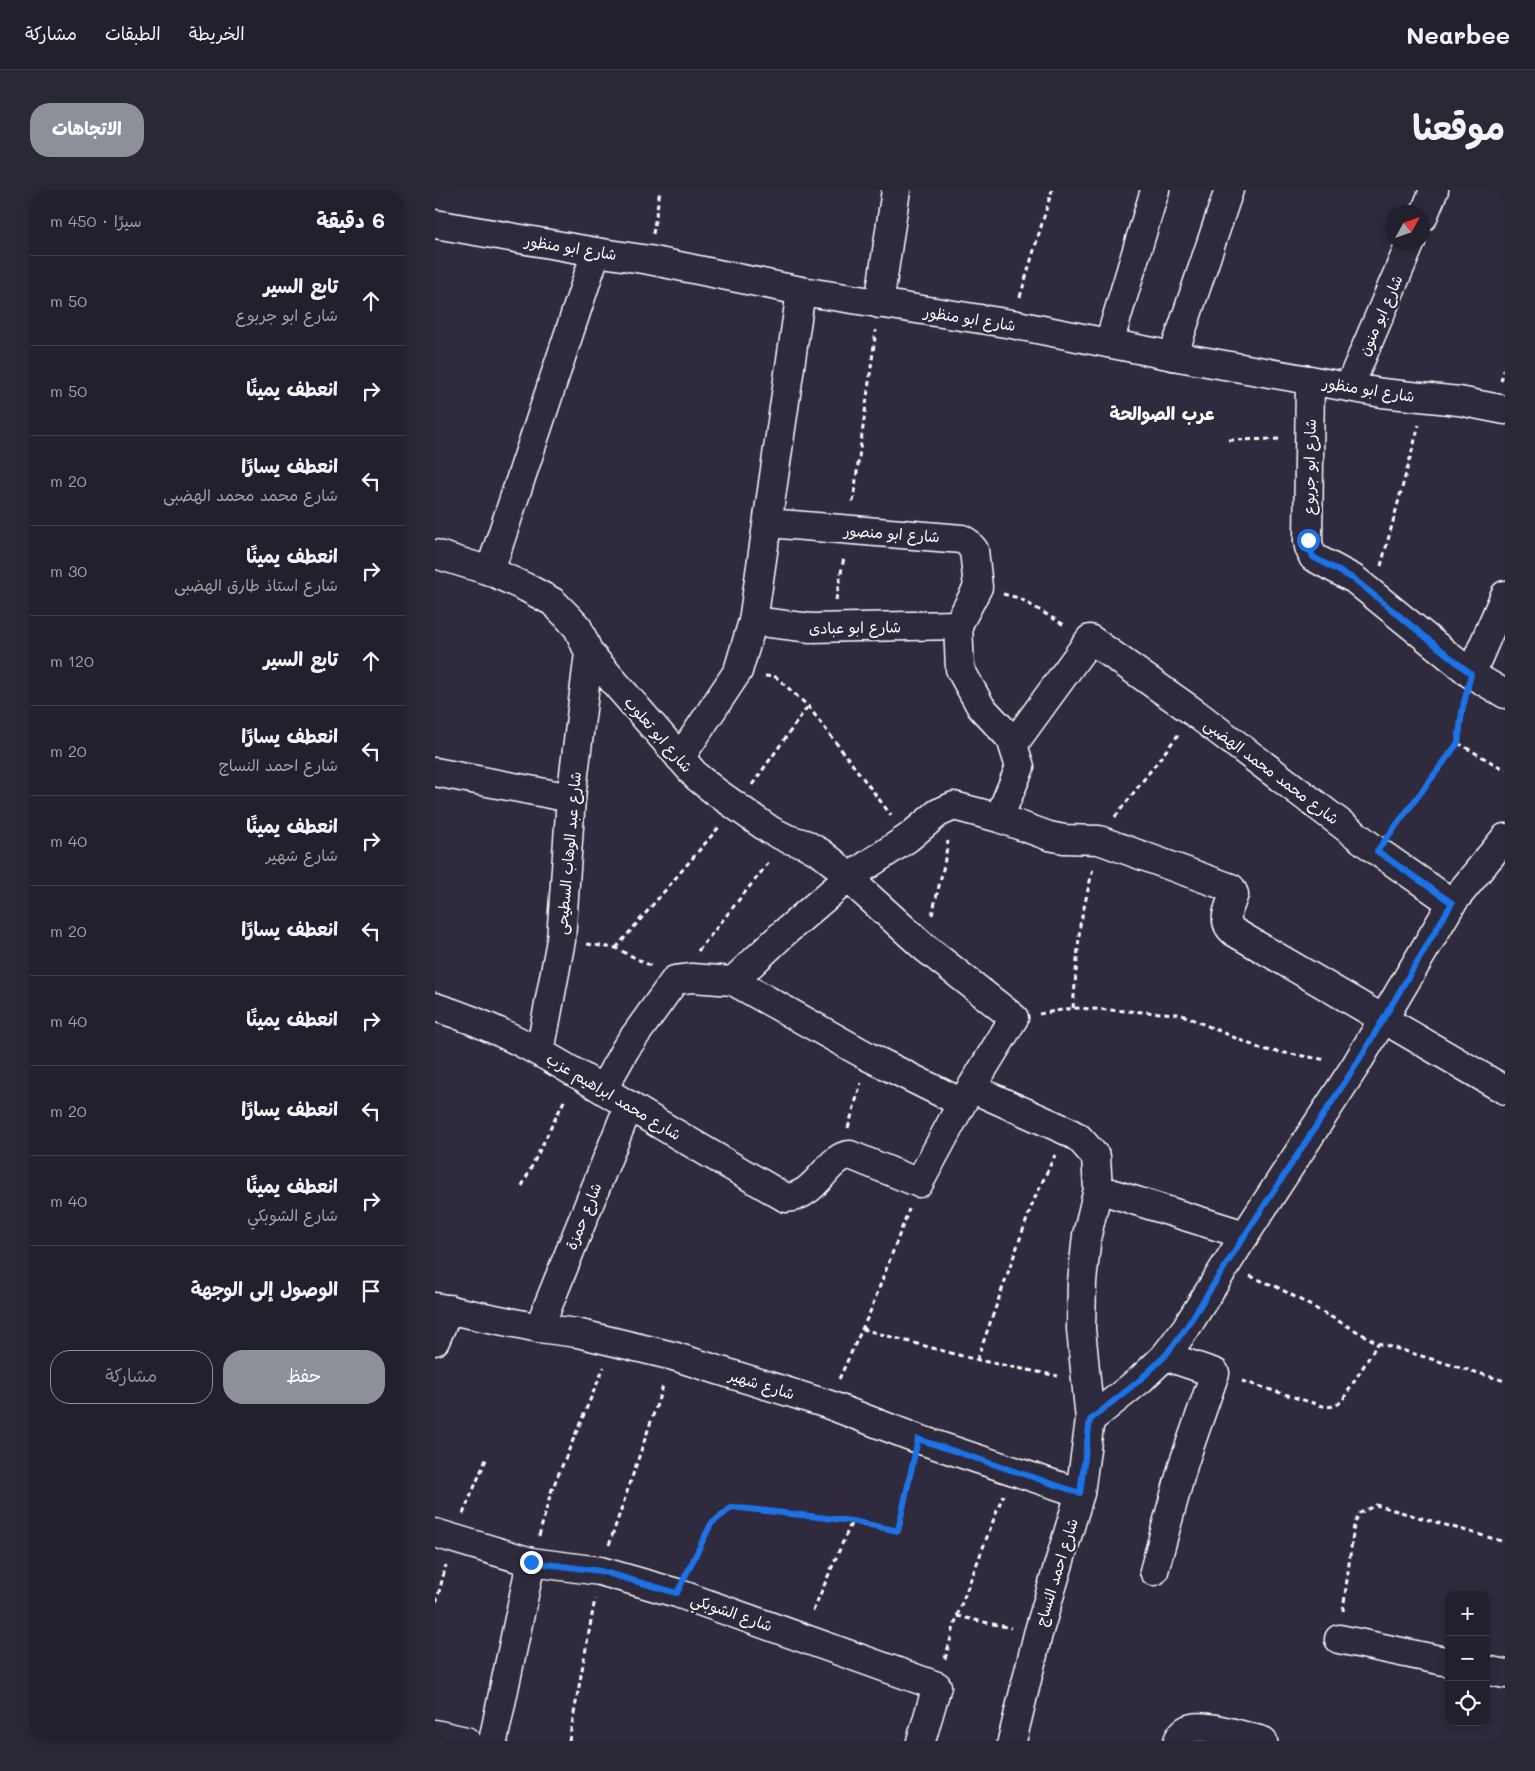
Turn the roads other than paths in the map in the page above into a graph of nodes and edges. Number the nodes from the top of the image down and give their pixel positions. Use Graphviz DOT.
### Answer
graph roads {
  1 [pos="896,190"];
  2 [pos="1155,190"];
  3 [pos="1229,190"];
  4 [pos="1434,190"];
  5 [pos="1428,205"];
  6 [pos="435,224"];
  7 [pos="1408,250"];
  8 [pos="596,252"];
  9 [pos="801,291"];
  10 [pos="879,304"];
  11 [pos="1109,343"];
  12 [pos="1173,356"];
  13 [pos="1310,380"];
  14 [pos="1349,387"];
  15 [pos="1505,410"];
  16 [pos="768,523"];
  17 [pos="435,554"];
  18 [pos="490,571"];
  19 [pos="1505,595"];
  20 [pos="753,621"];
  21 [pos="958,625"];
  22 [pos="589,653"];
  23 [pos="1471,674"];
  24 [pos="1505,694"];
  25 [pos="1014,742"];
  26 [pos="679,758"];
  27 [pos="435,772"];
  28 [pos="571,798"];
  29 [pos="999,818"];
  30 [pos="1505,838"];
  31 [pos="848,878"];
  32 [pos="1452,903"];
  33 [pos="733,981"];
  34 [pos="435,1007"];
  35 [pos="1384,1018"];
  36 [pos="540,1052"];
  37 [pos="603,1089"];
  38 [pos="1505,1090"];
  39 [pos="967,1096"];
  40 [pos="629,1105"];
  41 [pos="1098,1189"];
  42 [pos="1245,1235"];
  43 [pos="442,1308"];
  44 [pos="539,1328"];
  45 [pos="435,1341"];
  46 [pos="1165,1356"];
  47 [pos="1090,1420"];
  48 [pos="1080,1493"];
  49 [pos="435,1533"];
  50 [pos="531,1562"];
  51 [pos="1154,1571"];
  52 [pos="1339,1639"];
  53 [pos="1445,1661"];
  54 [pos="1490,1671"];
  55 [pos="1505,1674"];
  56 [pos="435,1734"];
  57 [pos="466,1741"];
  58 [pos="493,1741"];
  59 [pos="921,1741"];
  60 [pos="1012,1741"];
  61 [pos="1178,1741"];
  62 [pos="1263,1741"];
  1 -- 10 [label="street"];
  2 -- 11 [label="street"];
  3 -- 12 [label="street"];
  4 -- 5 [label="street"];
  6 -- 8 [label="street, شارع ابو منظور"];
  7 -- 14 [label="street, شارع ابو منون"];
  8 -- 9 [label="street, شارع ابو منظور"];
  8 -- 18 [label="street"];
  9 -- 10 [label="street, شارع ابو منظور"];
  9 -- 16 [label="street"];
  10 -- 11 [label="street, شارع ابو منظور"];
  11 -- 12 [label="street, شارع ابو منظور"];
  12 -- 13 [label="street, شارع ابو منظور"];
  13 -- 14 [label="street, شارع ابو منظور"];
  13 -- 23 [label="street, شارع ابو جربوع"];
  14 -- 15 [label="street, شارع ابو منظور"];
  16 -- 20 [label="street"];
  16 -- 21 [label="street, شارع ابو منصور"];
  17 -- 18 [label="street, شارع ابو تعلوب"];
  18 -- 22 [label="street, شارع ابو تعلوب"];
  19 -- 23 [label="street"];
  20 -- 21 [label="street, شارع ابو عبادى"];
  20 -- 26 [label="street"];
  21 -- 25 [label="street"];
  22 -- 26 [label="street, شارع ابو تعلوب"];
  22 -- 28 [label="street, شارع عبد الوهاب السطيحى"];
  23 -- 24 [label="street, شارع ابو جربوع"];
  25 -- 29 [label="street"];
  25 -- 32 [label="street, شارع محمد محمد الهضبى"];
  26 -- 31 [label="street, شارع ابو تعلوب"];
  27 -- 28 [label="street"];
  28 -- 36 [label="street, شارع عبد الوهاب السطيحى"];
  29 -- 31 [label="street"];
  29 -- 35 [label="street"];
  30 -- 32 [label="street"];
  31 -- 33 [label="street"];
  31 -- 39 [label="street, شارع ابو تعلوب"];
  32 -- 35 [label="street"];
  33 -- 37 [label="street"];
  33 -- 39 [label="street, شارع احمد النساج"];
  34 -- 36 [label="street, شارع محمد ابراهيم عزب"];
  35 -- 38 [label="street"];
  35 -- 42 [label="street"];
  36 -- 37 [label="street, شارع محمد ابراهيم عزب"];
  37 -- 40 [label="street, شارع محمد ابراهيم عزب"];
  39 -- 40 [label="street, شارع محمد ابراهيم عزب"];
  39 -- 41 [label="street, شارع احمد النساج"];
  40 -- 44 [label="street, شارع حمزة"];
  41 -- 42 [label="street"];
  41 -- 47 [label="street, شارع احمد النساج"];
  42 -- 46 [label="street"];
  43 -- 44 [label="street, شارع شهير"];
  43 -- 45 [label="street"];
  44 -- 48 [label="street, شارع شهير"];
  46 -- 47 [label="street"];
  46 -- 51 [label="street"];
  47 -- 48 [label="street, شارع احمد النساج"];
  48 -- 60 [label="street, شارع احمد النساج"];
  49 -- 50 [label="street, شارع الشوبكي"];
  50 -- 58 [label="street"];
  50 -- 59 [label="street, شارع الشوبكي"];
  52 -- 53 [label="street"];
  54 -- 55 [label="street"];
  56 -- 57 [label="street"];
  61 -- 62 [label="street"];
}
